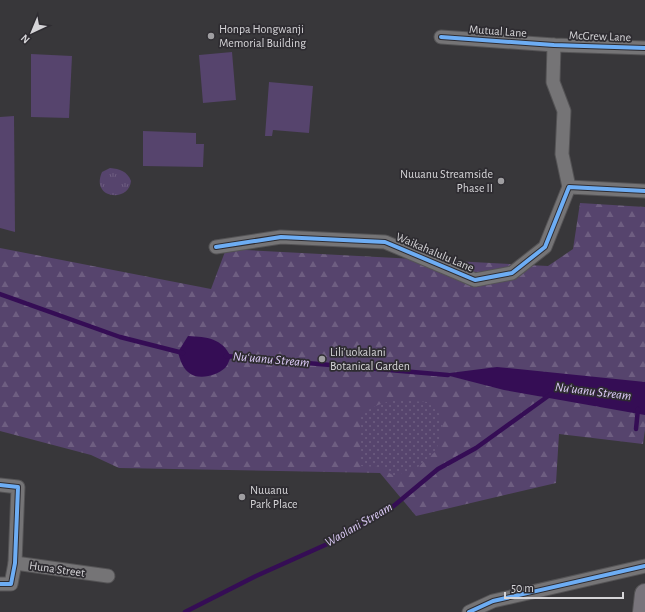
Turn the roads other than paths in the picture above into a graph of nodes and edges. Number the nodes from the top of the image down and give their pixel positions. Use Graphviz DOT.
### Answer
graph roads {
  1 [pos="441,37"];
  2 [pos="554,44"];
  3 [pos="645,48"];
  4 [pos="569,186"];
  5 [pos="645,191"];
  6 [pos="216,247"];
  7 [pos="0,485"];
  8 [pos="15,563"];
  9 [pos="645,566"];
  10 [pos="108,576"];
  11 [pos="0,584"];
  12 [pos="645,594"];
  13 [pos="468,612"];
  14 [pos="643,612"];
  1 -- 2 [label="street, Mutual Lane"];
  2 -- 3 [label="street, McGrew Lane"];
  2 -- 4 [label="street, McGrew Lane"];
  4 -- 5 [label="street"];
  4 -- 6 [label="street, Waikahalulu Lane"];
  7 -- 8 [label="street"];
  8 -- 10 [label="street, Huna Street"];
  8 -- 11 [label="street, Huna Street"];
  9 -- 13 [label="street"];
  12 -- 14 [label="main road"];
}
